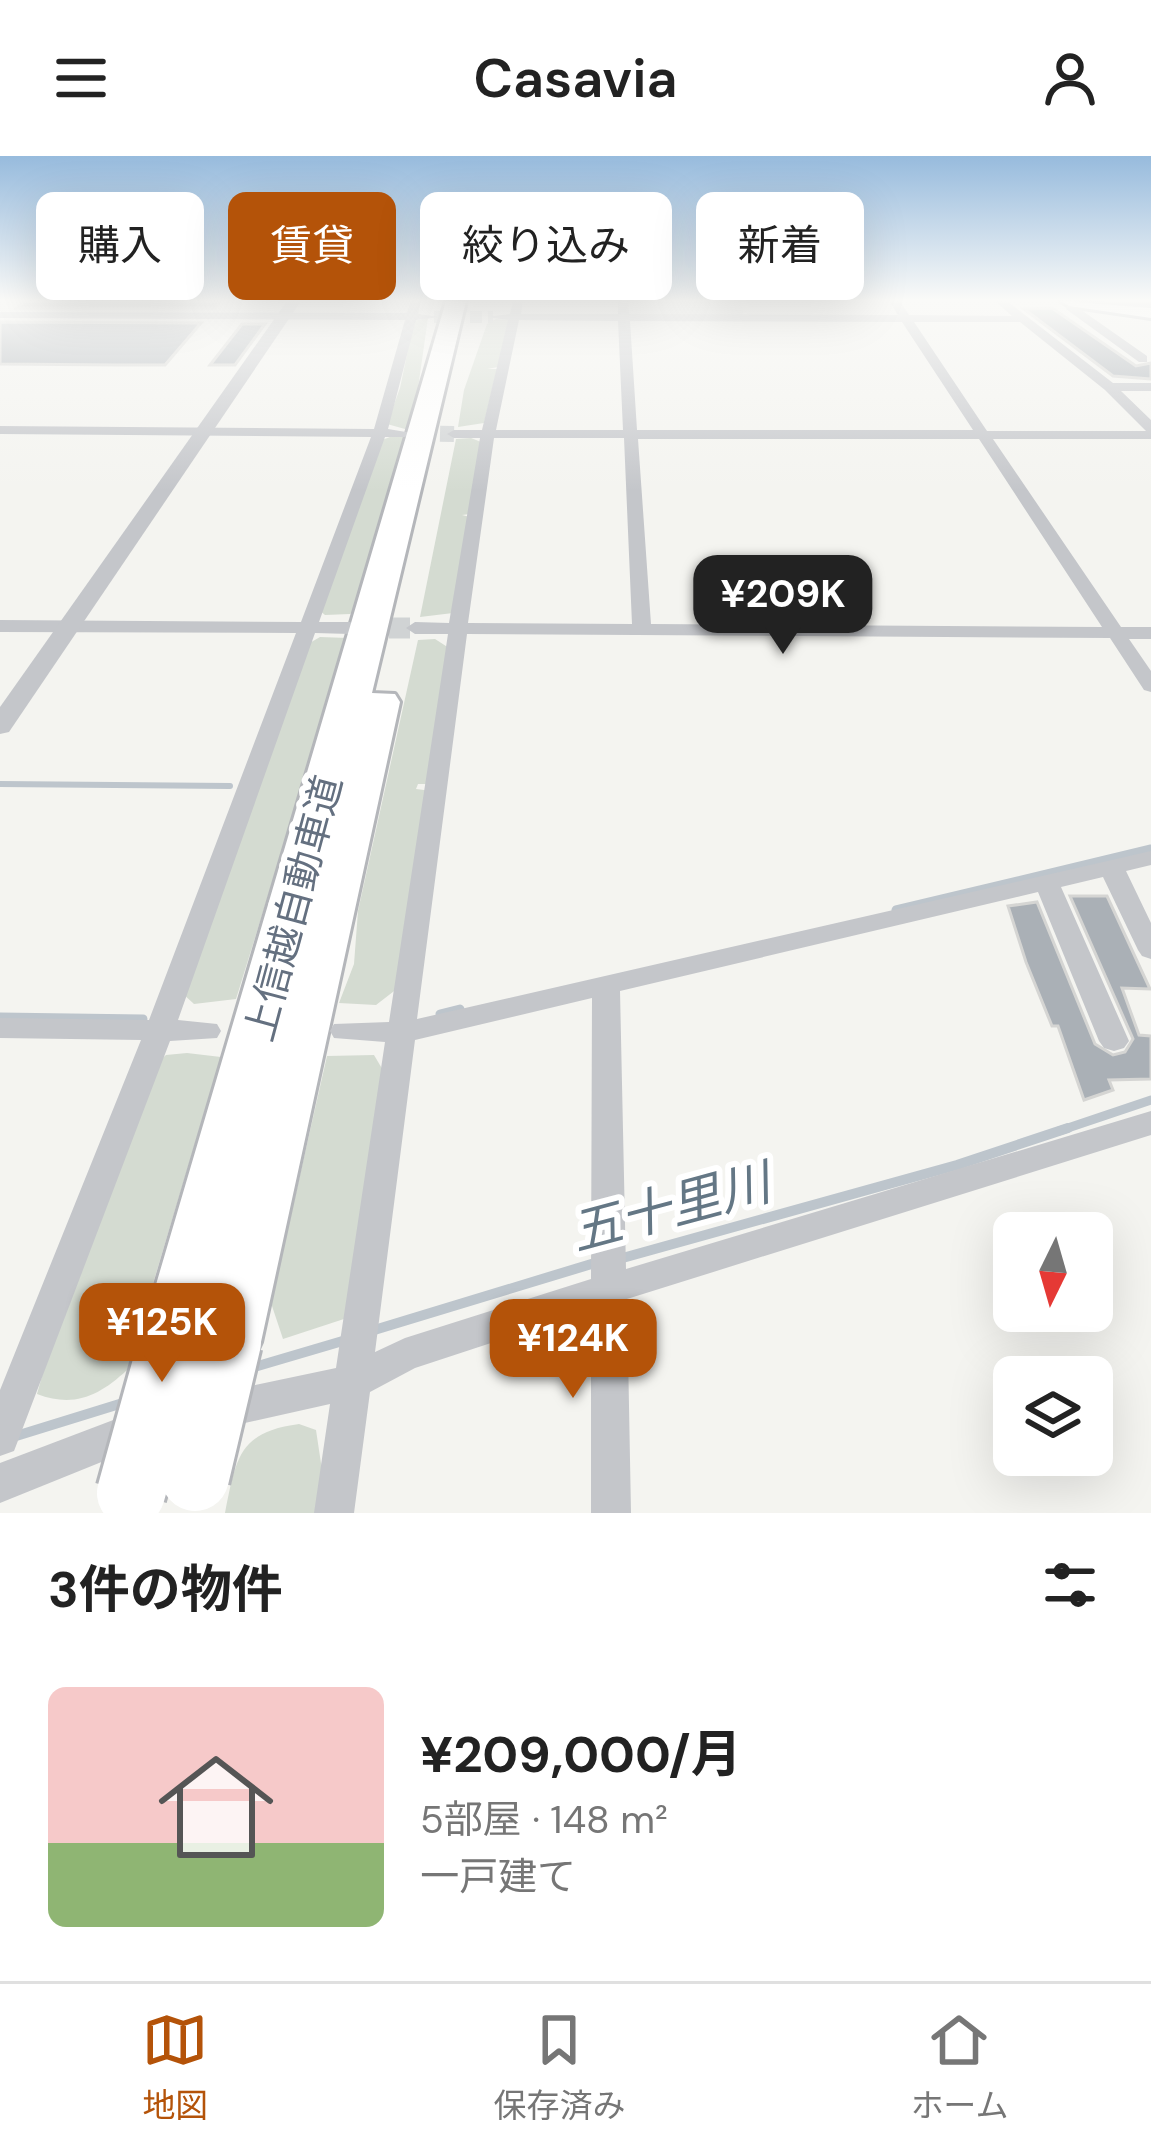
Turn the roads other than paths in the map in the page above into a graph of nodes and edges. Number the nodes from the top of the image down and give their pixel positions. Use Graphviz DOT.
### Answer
graph roads {
  1 [pos="250,364"];
  2 [pos="399,364"];
  3 [pos="462,364"];
  4 [pos="484,364"];
  5 [pos="627,364"];
  6 [pos="937,364"];
  7 [pos="1080,364"];
  8 [pos="1110,387"];
  9 [pos="1151,388"];
  10 [pos="0,430"];
  11 [pos="204,431"];
  12 [pos="1151,432"];
  13 [pos="380,433"];
  14 [pos="405,433"];
  15 [pos="454,434"];
  16 [pos="488,434"];
  17 [pos="630,434"];
  18 [pos="984,435"];
  19 [pos="0,626"];
  20 [pos="70,626"];
  21 [pos="306,627"];
  22 [pos="350,628"];
  23 [pos="415,628"];
  24 [pos="458,628"];
  25 [pos="642,629"];
  26 [pos="1115,633"];
  27 [pos="1151,633"];
  28 [pos="1151,686"];
  29 [pos="0,726"];
  30 [pos="1151,858"];
  31 [pos="1111,867"];
  32 [pos="1046,882"];
  33 [pos="1151,950"];
  34 [pos="606,985"];
  35 [pos="0,1028"];
  36 [pos="160,1030"];
  37 [pos="344,1030"];
  38 [pos="207,1031"];
  39 [pos="405,1032"];
  40 [pos="1114,1041"];
  41 [pos="1151,1123"];
  42 [pos="608,1273"];
  43 [pos="354,1374"];
  44 [pos="2,1433"];
  45 [pos="0,1483"];
  46 [pos="159,1499"];
  47 [pos="334,1513"];
  48 [pos="611,1513"];
  1 -- 11 [label="street"];
  2 -- 13 [label="street"];
  3 -- 46 [label="highway, 上信越自動車道, bridge"];
  4 -- 16 [label="street"];
  5 -- 17 [label="street"];
  6 -- 18 [label="street"];
  7 -- 8 [label="street"];
  8 -- 9 [label="street"];
  8 -- 12 [label="street"];
  10 -- 11 [label="street"];
  11 -- 13 [label="street"];
  11 -- 20 [label="street"];
  12 -- 18 [label="street"];
  13 -- 14 [label="street"];
  13 -- 21 [label="street"];
  15 -- 16 [label="street"];
  16 -- 17 [label="street"];
  16 -- 24 [label="street"];
  17 -- 18 [label="street"];
  17 -- 25 [label="street"];
  18 -- 26 [label="street"];
  19 -- 20 [label="street"];
  20 -- 21 [label="street"];
  20 -- 29 [label="street"];
  21 -- 22 [label="street"];
  21 -- 36 [label="street"];
  23 -- 24 [label="street"];
  24 -- 25 [label="street"];
  24 -- 39 [label="street"];
  25 -- 26 [label="street"];
  26 -- 27 [label="street"];
  26 -- 28 [label="street"];
  30 -- 31 [label="street"];
  31 -- 32 [label="street"];
  31 -- 33 [label="street"];
  32 -- 34 [label="street"];
  32 -- 40 [label="street"];
  34 -- 39 [label="street"];
  34 -- 42 [label="street"];
  35 -- 36 [label="street"];
  36 -- 38 [label="street"];
  36 -- 44 [label="street"];
  37 -- 39 [label="street"];
  39 -- 43 [label="street"];
  41 -- 42 [label="street"];
  42 -- 43 [label="street"];
  42 -- 48 [label="street"];
  43 -- 45 [label="street"];
  43 -- 47 [label="street"];
}
